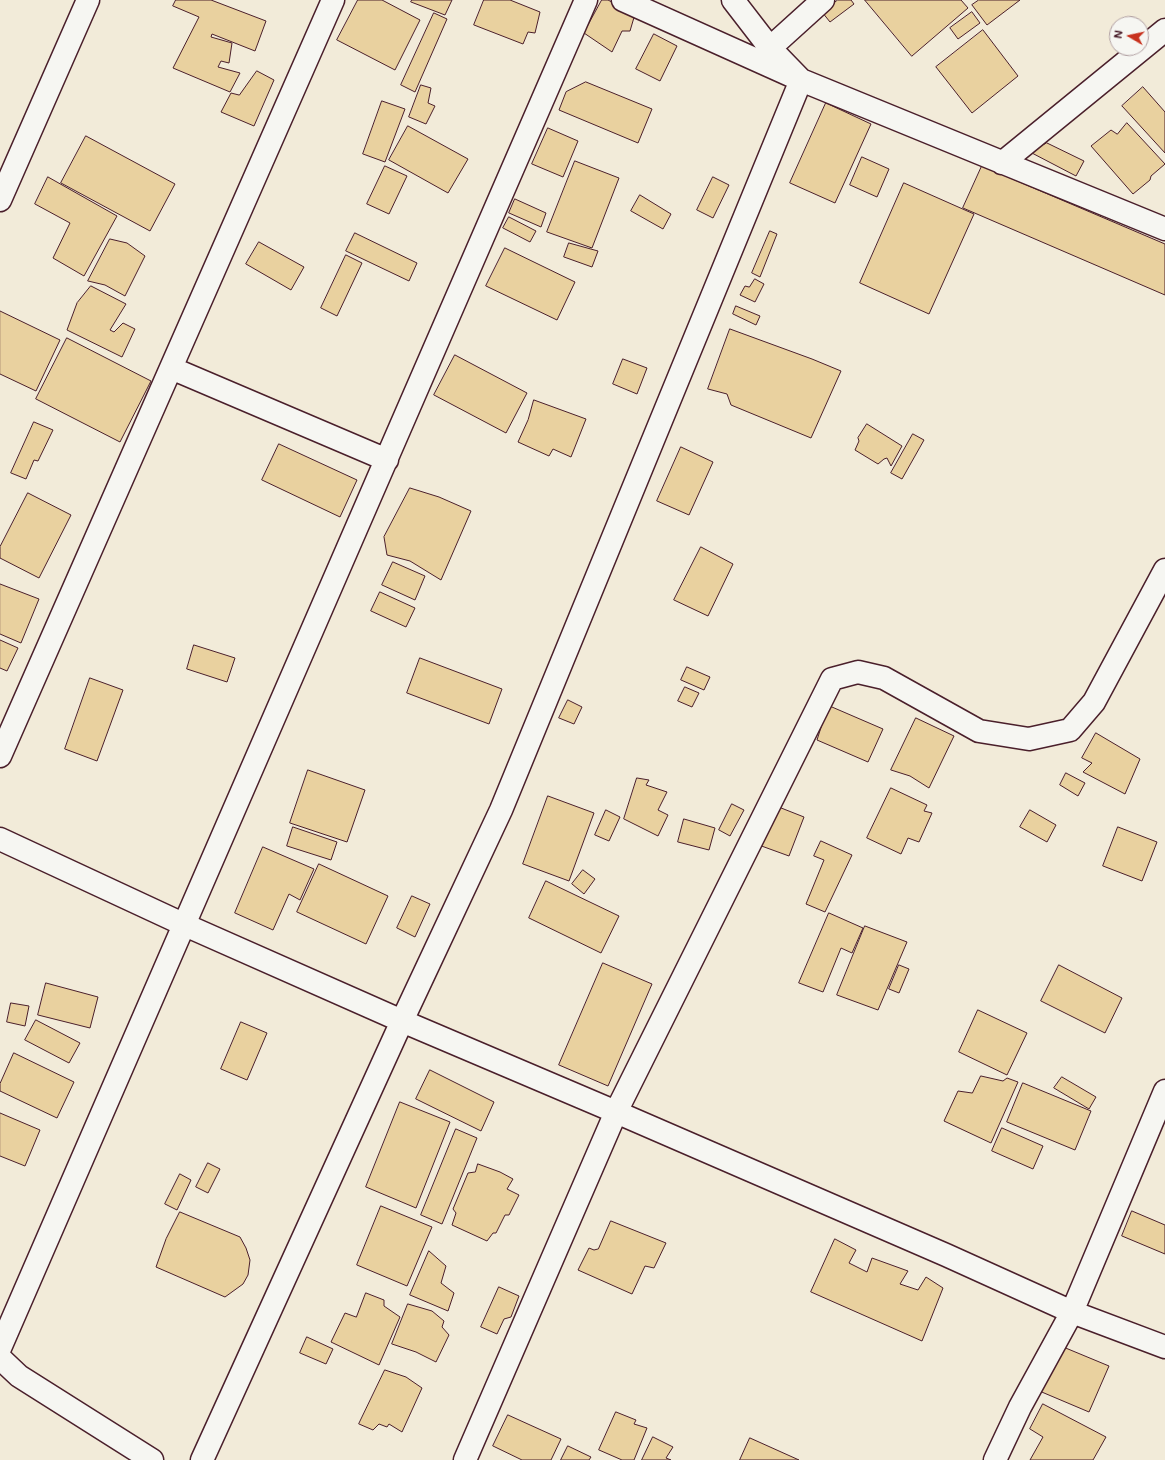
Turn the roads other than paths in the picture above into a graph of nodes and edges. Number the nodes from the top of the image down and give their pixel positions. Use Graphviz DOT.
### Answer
graph roads {
  1 [pos="88,0"];
  2 [pos="333,0"];
  3 [pos="586,0"];
  4 [pos="623,0"];
  5 [pos="734,0"];
  6 [pos="823,0"];
  7 [pos="1165,30"];
  8 [pos="770,48"];
  9 [pos="801,80"];
  10 [pos="1002,163"];
  11 [pos="0,200"];
  12 [pos="1165,229"];
  13 [pos="171,368"];
  14 [pos="387,460"];
  15 [pos="1165,570"];
  16 [pos="0,756"];
  17 [pos="0,840"];
  18 [pos="185,924"];
  19 [pos="402,1021"];
  20 [pos="1165,1090"];
  21 [pos="616,1112"];
  22 [pos="1072,1312"];
  23 [pos="1165,1347"];
  24 [pos="0,1348"];
  25 [pos="0,1358"];
  26 [pos="152,1460"];
  27 [pos="202,1460"];
  28 [pos="465,1460"];
  29 [pos="995,1460"];
  1 -- 11 [label="street"];
  2 -- 13 [label="street"];
  3 -- 14 [label="street"];
  4 -- 9 [label="street"];
  5 -- 8 [label="street"];
  6 -- 8 [label="street"];
  7 -- 10 [label="street"];
  8 -- 9 [label="street"];
  9 -- 10 [label="street"];
  9 -- 19 [label="street"];
  10 -- 12 [label="street"];
  13 -- 14 [label="street"];
  13 -- 16 [label="street"];
  14 -- 18 [label="street"];
  15 -- 21 [label="street"];
  17 -- 18 [label="street"];
  18 -- 19 [label="street"];
  18 -- 24 [label="street"];
  19 -- 21 [label="street"];
  19 -- 27 [label="street"];
  20 -- 22 [label="street"];
  21 -- 22 [label="street"];
  21 -- 28 [label="street"];
  22 -- 23 [label="street"];
  22 -- 29 [label="street"];
  25 -- 26 [label="street"];
}
